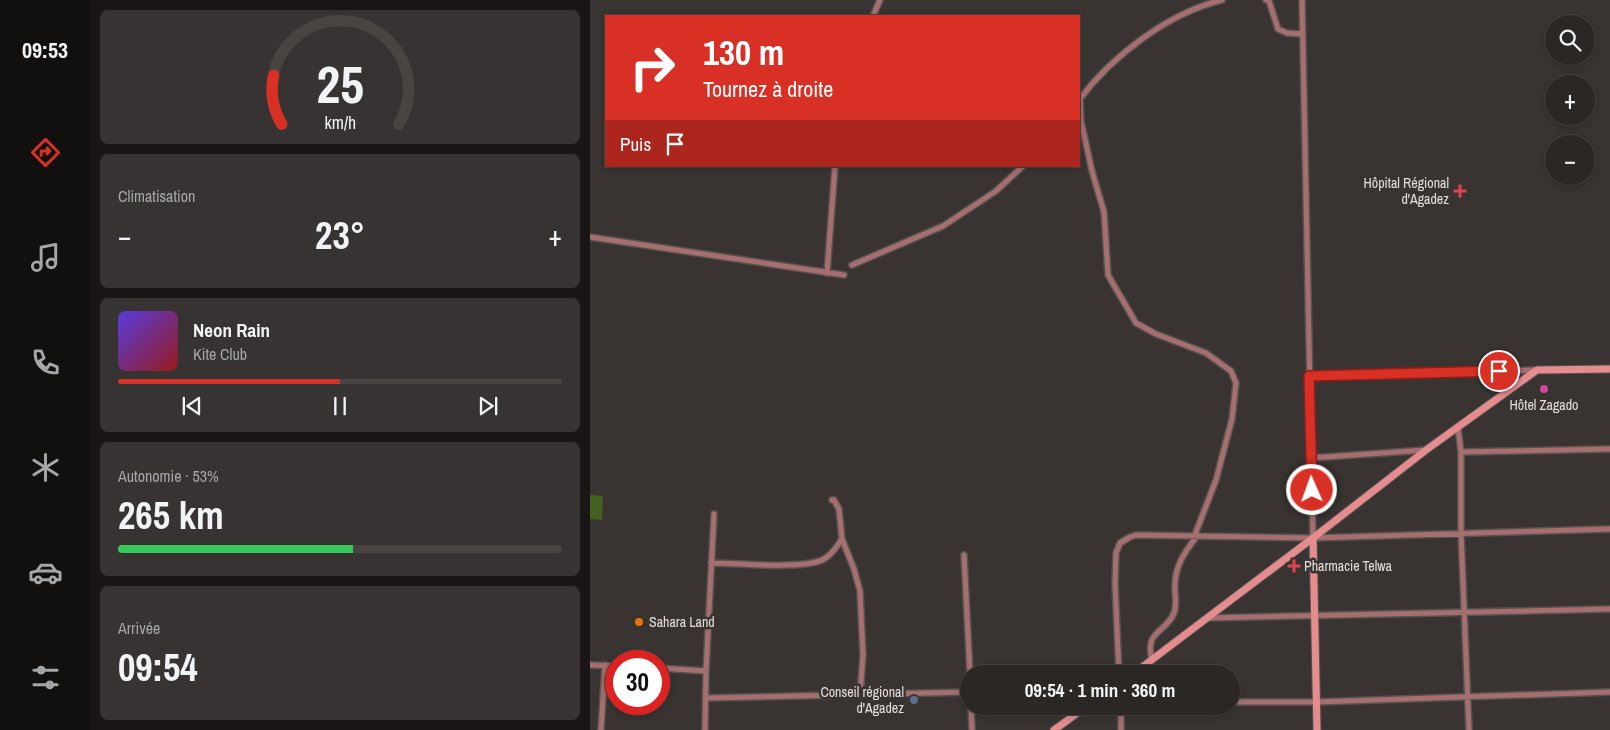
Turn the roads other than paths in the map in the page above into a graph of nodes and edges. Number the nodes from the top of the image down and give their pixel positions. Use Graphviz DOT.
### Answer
graph roads {
  1 [pos="880,0"];
  2 [pos="1222,0"];
  3 [pos="1268,0"];
  4 [pos="1302,0"];
  5 [pos="872,15"];
  6 [pos="1302,34"];
  7 [pos="1080,99"];
  8 [pos="835,167"];
  9 [pos="1023,167"];
  10 [pos="590,236"];
  11 [pos="852,265"];
  12 [pos="827,273"];
  13 [pos="844,275"];
  14 [pos="1610,369"];
  15 [pos="1537,370"];
  16 [pos="1309,376"];
  17 [pos="1458,428"];
  18 [pos="1610,449"];
  19 [pos="1426,450"];
  20 [pos="1461,452"];
  21 [pos="1311,458"];
  22 [pos="832,500"];
  23 [pos="714,514"];
  24 [pos="1610,529"];
  25 [pos="1461,533"];
  26 [pos="1196,536"];
  27 [pos="1313,538"];
  28 [pos="842,539"];
  29 [pos="964,555"];
  30 [pos="711,562"];
  31 [pos="1610,609"];
  32 [pos="1464,612"];
  33 [pos="1315,616"];
  34 [pos="1206,618"];
  35 [pos="1152,659"];
  36 [pos="590,664"];
  37 [pos="605,665"];
  38 [pos="970,665"];
  39 [pos="1119,665"];
  40 [pos="1144,665"];
  41 [pos="670,669"];
  42 [pos="706,671"];
  43 [pos="960,692"];
  44 [pos="1610,692"];
  45 [pos="860,695"];
  46 [pos="1467,697"];
  47 [pos="706,698"];
  48 [pos="1240,702"];
  49 [pos="1316,702"];
  50 [pos="971,715"];
  51 [pos="1075,715"];
  52 [pos="1121,715"];
  53 [pos="601,730"];
  54 [pos="705,730"];
  55 [pos="972,730"];
  56 [pos="1054,730"];
  57 [pos="1122,730"];
  58 [pos="1317,730"];
  59 [pos="1469,730"];
  1 -- 5 [label="street"];
  2 -- 7 [label="street"];
  3 -- 6 [label="street"];
  4 -- 6 [label="street"];
  6 -- 16 [label="street"];
  7 -- 26 [label="street"];
  8 -- 12 [label="street"];
  9 -- 11 [label="street"];
  10 -- 12 [label="street"];
  12 -- 13 [label="street"];
  14 -- 15 [label="main road"];
  15 -- 16 [label="street"];
  15 -- 17 [label="main road"];
  16 -- 21 [label="street"];
  17 -- 19 [label="main road"];
  17 -- 20 [label="street"];
  18 -- 20 [label="street"];
  19 -- 21 [label="street"];
  19 -- 27 [label="main road"];
  20 -- 25 [label="street"];
  21 -- 27 [label="street"];
  22 -- 28 [label="street"];
  23 -- 30 [label="street"];
  24 -- 25 [label="street"];
  25 -- 27 [label="street"];
  25 -- 32 [label="street"];
  26 -- 27 [label="street"];
  26 -- 35 [label="street"];
  26 -- 39 [label="street"];
  27 -- 33 [label="main road"];
  27 -- 34 [label="main road"];
  28 -- 30 [label="street"];
  28 -- 45 [label="street"];
  29 -- 38 [label="street"];
  30 -- 42 [label="street"];
  31 -- 32 [label="street"];
  32 -- 33 [label="street"];
  32 -- 46 [label="street"];
  33 -- 34 [label="street"];
  33 -- 49 [label="main road"];
  34 -- 35 [label="main road"];
  35 -- 40 [label="main road"];
  36 -- 37 [label="street"];
  37 -- 53 [label="street"];
  41 -- 42 [label="street"];
  42 -- 47 [label="street"];
  43 -- 45 [label="street"];
  44 -- 46 [label="street"];
  45 -- 47 [label="street"];
  46 -- 49 [label="street"];
  46 -- 59 [label="street"];
  47 -- 54 [label="street"];
  48 -- 49 [label="street"];
  49 -- 58 [label="main road"];
  50 -- 55 [label="street"];
  51 -- 56 [label="main road"];
  52 -- 57 [label="street"];
}
